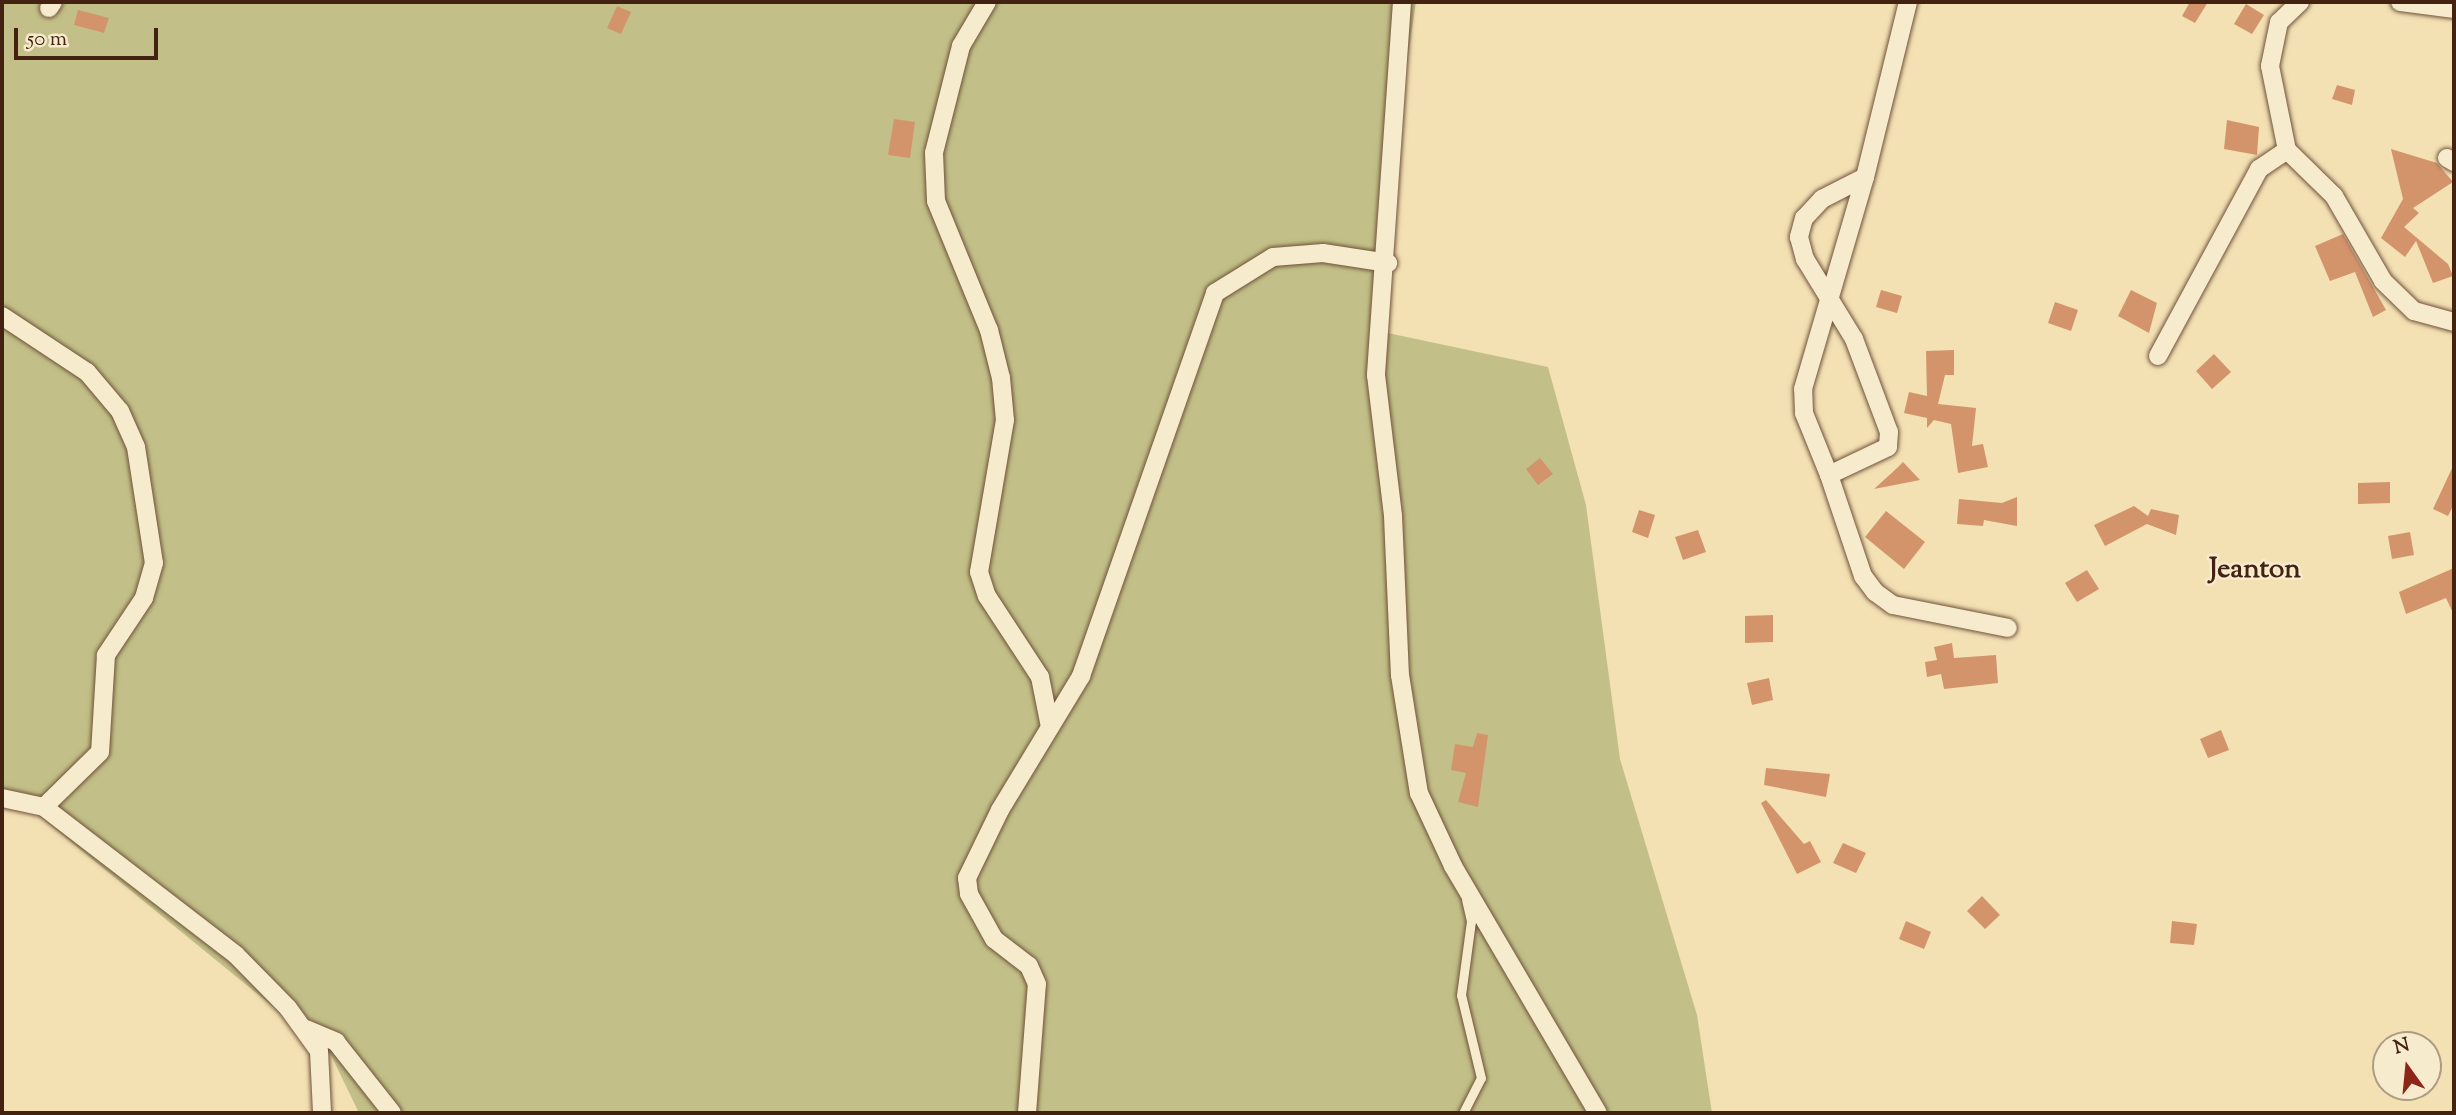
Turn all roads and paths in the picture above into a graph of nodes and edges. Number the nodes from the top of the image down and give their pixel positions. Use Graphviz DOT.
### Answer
graph roads {
  1 [pos="986,2"];
  2 [pos="1402,2"];
  3 [pos="1908,2"];
  4 [pos="2300,2"];
  5 [pos="2400,2"];
  6 [pos="2454,9"];
  7 [pos="2287,150"];
  8 [pos="1865,177"];
  9 [pos="1388,263"];
  10 [pos="1829,297"];
  11 [pos="2,316"];
  12 [pos="2454,322"];
  13 [pos="2158,356"];
  14 [pos="1829,475"];
  15 [pos="2008,628"];
  16 [pos="1050,727"];
  17 [pos="2,798"];
  18 [pos="44,807"];
  19 [pos="1466,885"];
  20 [pos="306,1029"];
  21 [pos="322,1113"];
  22 [pos="392,1113"];
  23 [pos="1027,1113"];
  24 [pos="1463,1113"];
  25 [pos="1598,1113"];
  1 -- 16 [label="street"];
  2 -- 9 [label="street"];
  3 -- 8 [label="street"];
  4 -- 7 [label="street"];
  5 -- 6 [label="street"];
  7 -- 12 [label="street"];
  7 -- 13 [label="street"];
  8 -- 10 [label="street"];
  8 -- 10 [label="street"];
  9 -- 16 [label="street"];
  9 -- 19 [label="street"];
  10 -- 14 [label="street"];
  10 -- 14 [label="street"];
  11 -- 18 [label="street"];
  14 -- 15 [label="street"];
  16 -- 23 [label="street"];
  17 -- 18 [label="street"];
  18 -- 20 [label="street"];
  19 -- 24 [label="lane"];
  19 -- 25 [label="street"];
  20 -- 21 [label="street"];
  20 -- 22 [label="street"];
}
